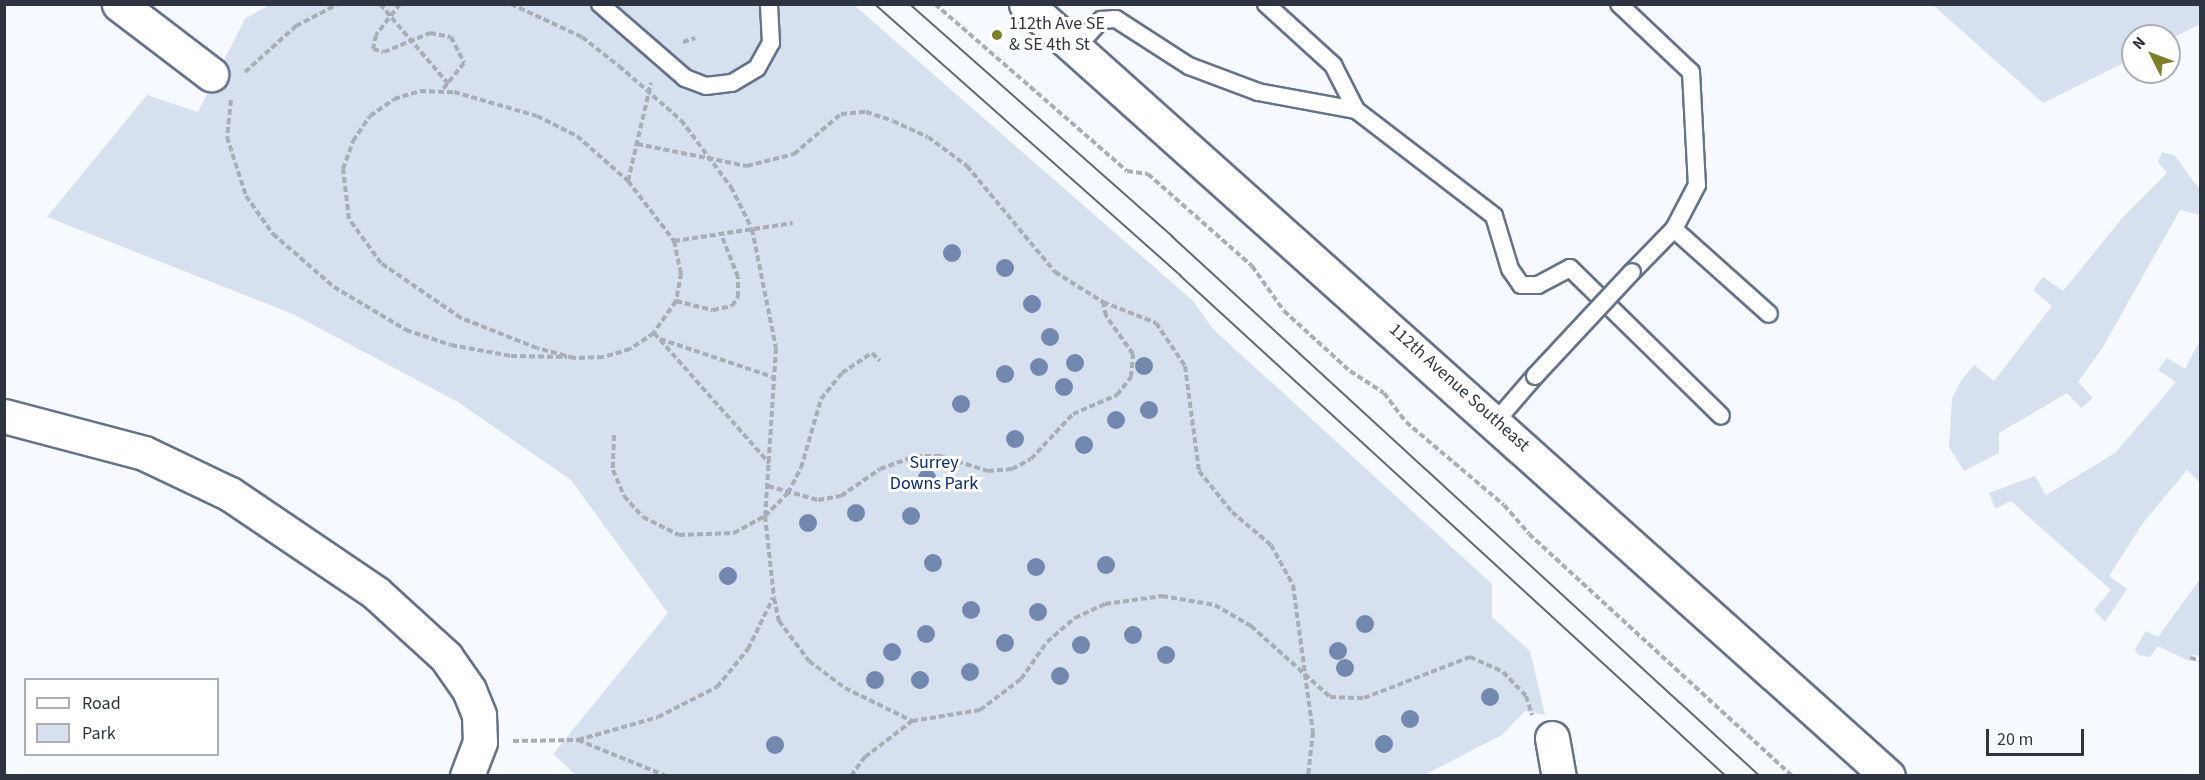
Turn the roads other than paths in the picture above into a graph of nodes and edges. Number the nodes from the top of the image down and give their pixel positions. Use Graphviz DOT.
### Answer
graph roads {
  1 [pos="119,4"];
  2 [pos="600,4"];
  3 [pos="769,4"];
  4 [pos="1026,4"];
  5 [pos="1266,4"];
  6 [pos="1619,4"];
  7 [pos="1076,48"];
  8 [pos="229,81"];
  9 [pos="1356,110"];
  10 [pos="1674,229"];
  11 [pos="1769,314"];
  12 [pos="4,416"];
  13 [pos="1721,416"];
  14 [pos="1497,420"];
  15 [pos="1552,738"];
  16 [pos="467,776"];
  17 [pos="1559,776"];
  18 [pos="1888,776"];
  1 -- 8 [label="main road"];
  2 -- 3 [label="lane"];
  4 -- 7 [label="main road, 112th Avenue Southeast"];
  5 -- 9 [label="lane"];
  6 -- 10 [label="lane"];
  7 -- 9 [label="lane"];
  7 -- 14 [label="main road, 112th Avenue Southeast"];
  9 -- 13 [label="lane"];
  10 -- 11 [label="lane"];
  10 -- 14 [label="lane, bridge"];
  12 -- 16 [label="main road"];
  14 -- 18 [label="main road, 112th Avenue Southeast"];
  15 -- 17 [label="main road"];
}
